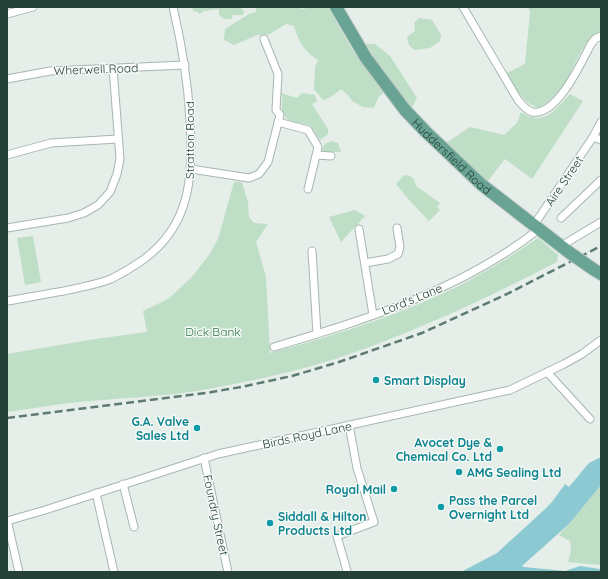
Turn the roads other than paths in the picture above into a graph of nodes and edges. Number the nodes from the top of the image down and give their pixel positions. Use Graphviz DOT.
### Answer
graph roads {
  1 [pos="34,7"];
  2 [pos="173,7"];
  3 [pos="336,7"];
  4 [pos="463,7"];
  5 [pos="7,14"];
  6 [pos="601,36"];
  7 [pos="264,38"];
  8 [pos="185,65"];
  9 [pos="113,68"];
  10 [pos="7,78"];
  11 [pos="278,122"];
  12 [pos="601,122"];
  13 [pos="593,137"];
  14 [pos="118,139"];
  15 [pos="601,140"];
  16 [pos="7,155"];
  17 [pos="317,155"];
  18 [pos="332,156"];
  19 [pos="191,169"];
  20 [pos="601,180"];
  21 [pos="308,189"];
  22 [pos="561,218"];
  23 [pos="601,222"];
  24 [pos="537,227"];
  25 [pos="7,228"];
  26 [pos="397,228"];
  27 [pos="359,229"];
  28 [pos="566,250"];
  29 [pos="312,251"];
  30 [pos="365,263"];
  31 [pos="597,272"];
  32 [pos="7,301"];
  33 [pos="373,315"];
  34 [pos="317,334"];
  35 [pos="601,340"];
  36 [pos="274,347"];
  37 [pos="546,372"];
  38 [pos="590,419"];
  39 [pos="349,425"];
  40 [pos="204,458"];
  41 [pos="123,484"];
  42 [pos="96,493"];
  43 [pos="7,520"];
  44 [pos="134,527"];
  45 [pos="347,571"];
  46 [pos="19,572"];
  47 [pos="112,572"];
  48 [pos="228,572"];
  1 -- 5 [label="street"];
  2 -- 8 [label="street, Stratton Road"];
  3 -- 24 [label="main road, Huddersfield Road"];
  4 -- 6 [label="street"];
  7 -- 11 [label="street"];
  8 -- 9 [label="street, Wherwell Road"];
  8 -- 19 [label="street, Stratton Road"];
  9 -- 10 [label="street, Wherwell Road"];
  9 -- 14 [label="street"];
  11 -- 17 [label="street"];
  11 -- 19 [label="street"];
  12 -- 13 [label="street, Aire Street"];
  13 -- 15 [label="street"];
  13 -- 24 [label="street, Aire Street"];
  14 -- 16 [label="street"];
  14 -- 25 [label="street"];
  17 -- 18 [label="street"];
  17 -- 21 [label="street"];
  19 -- 32 [label="street, Stratton Road"];
  20 -- 22 [label="street"];
  23 -- 28 [label="street"];
  24 -- 28 [label="main road, Huddersfield Road"];
  24 -- 33 [label="street, Lord's Lane"];
  26 -- 30 [label="street"];
  27 -- 30 [label="street"];
  28 -- 31 [label="main road, Huddersfield Road, bridge"];
  29 -- 34 [label="street"];
  30 -- 33 [label="street"];
  33 -- 34 [label="street, Lord's Lane"];
  34 -- 36 [label="street, Lord's Lane"];
  35 -- 37 [label="street, Birds Royd Lane"];
  37 -- 38 [label="street"];
  37 -- 39 [label="street, Birds Royd Lane"];
  39 -- 40 [label="street, Birds Royd Lane"];
  39 -- 45 [label="street"];
  40 -- 41 [label="street, Birds Royd Lane"];
  40 -- 48 [label="street, Foundry Street"];
  41 -- 42 [label="street, Birds Royd Lane"];
  41 -- 44 [label="street"];
  42 -- 43 [label="street, Birds Royd Lane"];
  42 -- 47 [label="street"];
  43 -- 46 [label="street"];
}
